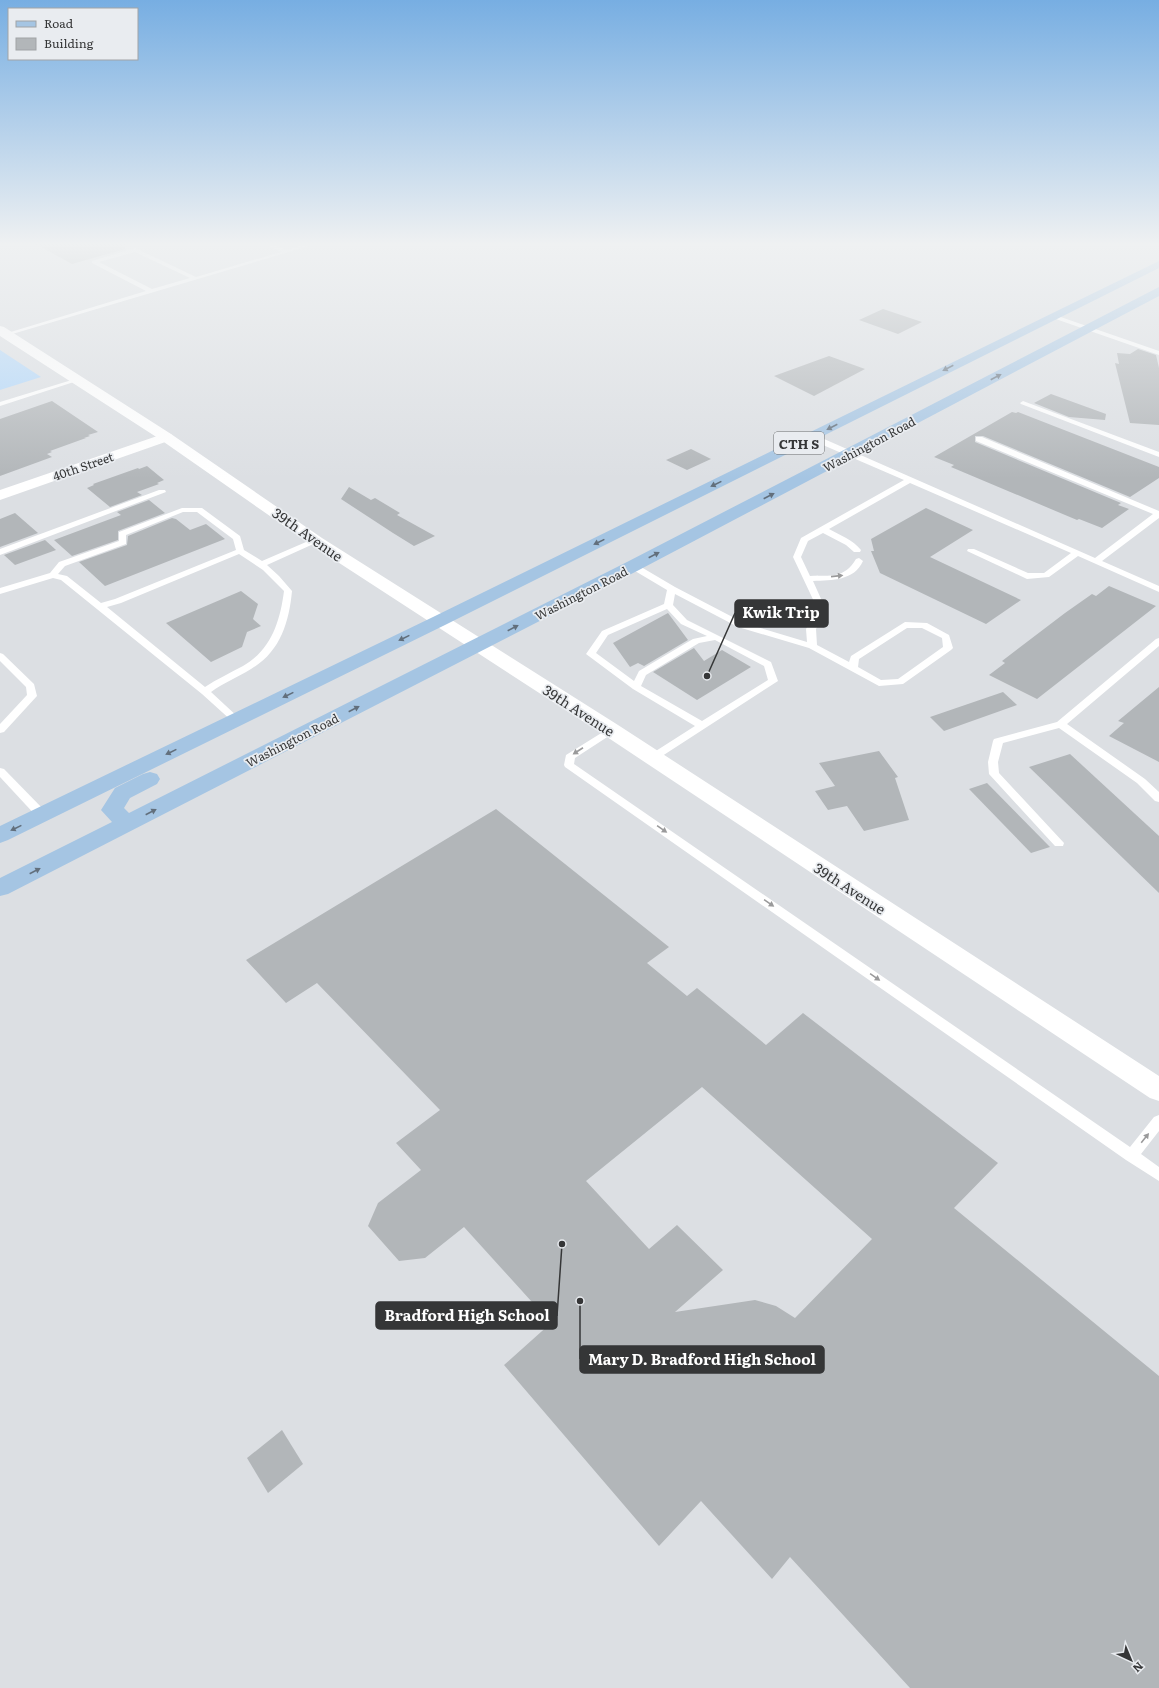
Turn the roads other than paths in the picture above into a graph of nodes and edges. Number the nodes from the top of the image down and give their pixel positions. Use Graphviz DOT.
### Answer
graph roads {
  1 [pos="41,322"];
  2 [pos="1041,322"];
  3 [pos="1069,322"];
  4 [pos="1100,322"];
  5 [pos="1088,328"];
  6 [pos="3,332"];
  7 [pos="1159,352"];
  8 [pos="78,380"];
  9 [pos="1023,403"];
  10 [pos="0,404"];
  11 [pos="166,437"];
  12 [pos="812,437"];
  13 [pos="979,440"];
  14 [pos="850,454"];
  15 [pos="1159,455"];
  16 [pos="910,480"];
  17 [pos="162,492"];
  18 [pos="0,495"];
  19 [pos="822,529"];
  20 [pos="316,541"];
  21 [pos="240,550"];
  22 [pos="856,550"];
  23 [pos="971,551"];
  24 [pos="0,552"];
  25 [pos="1077,553"];
  26 [pos="859,561"];
  27 [pos="1096,561"];
  28 [pos="262,564"];
  29 [pos="633,566"];
  30 [pos="53,575"];
  31 [pos="807,579"];
  32 [pos="672,589"];
  33 [pos="1159,589"];
  34 [pos="0,591"];
  35 [pos="668,605"];
  36 [pos="100,606"];
  37 [pos="439,621"];
  38 [pos="716,637"];
  39 [pos="1159,641"];
  40 [pos="478,645"];
  41 [pos="812,646"];
  42 [pos="0,656"];
  43 [pos="852,668"];
  44 [pos="636,687"];
  45 [pos="205,692"];
  46 [pos="245,716"];
  47 [pos="1062,724"];
  48 [pos="703,726"];
  49 [pos="0,730"];
  50 [pos="610,730"];
  51 [pos="652,758"];
  52 [pos="0,771"];
  53 [pos="1159,798"];
  54 [pos="42,815"];
  55 [pos="127,824"];
  56 [pos="0,836"];
  57 [pos="1059,843"];
  58 [pos="0,888"];
  59 [pos="1159,1090"];
  60 [pos="1159,1121"];
  61 [pos="1131,1156"];
  62 [pos="1159,1175"];
  1 -- 6 [label="lane"];
  2 -- 12 [label="main road, CTH S, one-way"];
  3 -- 5 [label="lane"];
  4 -- 5 [label="main road, Washington Road / CTH S"];
  5 -- 7 [label="lane"];
  14 -- 5 [label="main road, Washington Road / CTH S, one-way"];
  6 -- 8 [label="main road, 39th Avenue"];
  8 -- 10 [label="lane"];
  8 -- 11 [label="main road, 39th Avenue"];
  9 -- 15 [label="lane"];
  11 -- 18 [label="main road, 40th Street"];
  11 -- 20 [label="main road, 39th Avenue"];
  12 -- 14 [label="lane"];
  12 -- 37 [label="main road, CTH S, one-way"];
  13 -- 27 [label="lane"];
  14 -- 16 [label="lane"];
  29 -- 14 [label="main road, Washington Road / CTH S, one-way"];
  16 -- 19 [label="lane"];
  16 -- 25 [label="lane"];
  17 -- 24 [label="lane"];
  19 -- 22 [label="lane"];
  19 -- 31 [label="lane"];
  20 -- 28 [label="lane"];
  20 -- 37 [label="main road, 39th Avenue"];
  21 -- 28 [label="lane"];
  21 -- 30 [label="lane"];
  21 -- 36 [label="lane"];
  23 -- 25 [label="lane"];
  25 -- 27 [label="lane"];
  31 -- 26 [label="lane, one-way"];
  27 -- 33 [label="lane"];
  28 -- 45 [label="lane"];
  29 -- 32 [label="lane"];
  40 -- 29 [label="main road, Washington Road / CTH S, one-way"];
  30 -- 34 [label="lane"];
  30 -- 36 [label="lane"];
  31 -- 41 [label="lane"];
  32 -- 35 [label="lane"];
  32 -- 41 [label="lane"];
  35 -- 38 [label="lane"];
  35 -- 44 [label="lane"];
  36 -- 45 [label="lane"];
  37 -- 40 [label="main road, 39th Avenue"];
  37 -- 46 [label="main road, one-way"];
  38 -- 44 [label="lane"];
  38 -- 48 [label="lane"];
  39 -- 47 [label="lane"];
  40 -- 50 [label="main road, 39th Avenue"];
  55 -- 40 [label="main road, Washington Road, one-way"];
  41 -- 43 [label="lane"];
  42 -- 49 [label="lane"];
  43 -- 43 [label="lane"];
  44 -- 48 [label="lane"];
  45 -- 46 [label="lane"];
  46 -- 54 [label="main road, one-way"];
  46 -- 55 [label="main road"];
  47 -- 53 [label="lane"];
  47 -- 57 [label="lane"];
  48 -- 51 [label="lane"];
  50 -- 51 [label="main road, 39th Avenue"];
  50 -- 61 [label="lane, one-way"];
  51 -- 59 [label="main road, 39th Avenue"];
  52 -- 54 [label="lane"];
  54 -- 56 [label="main road, one-way"];
  58 -- 55 [label="main road, Washington Road, one-way"];
  61 -- 60 [label="lane, one-way"];
  61 -- 62 [label="lane"];
}
